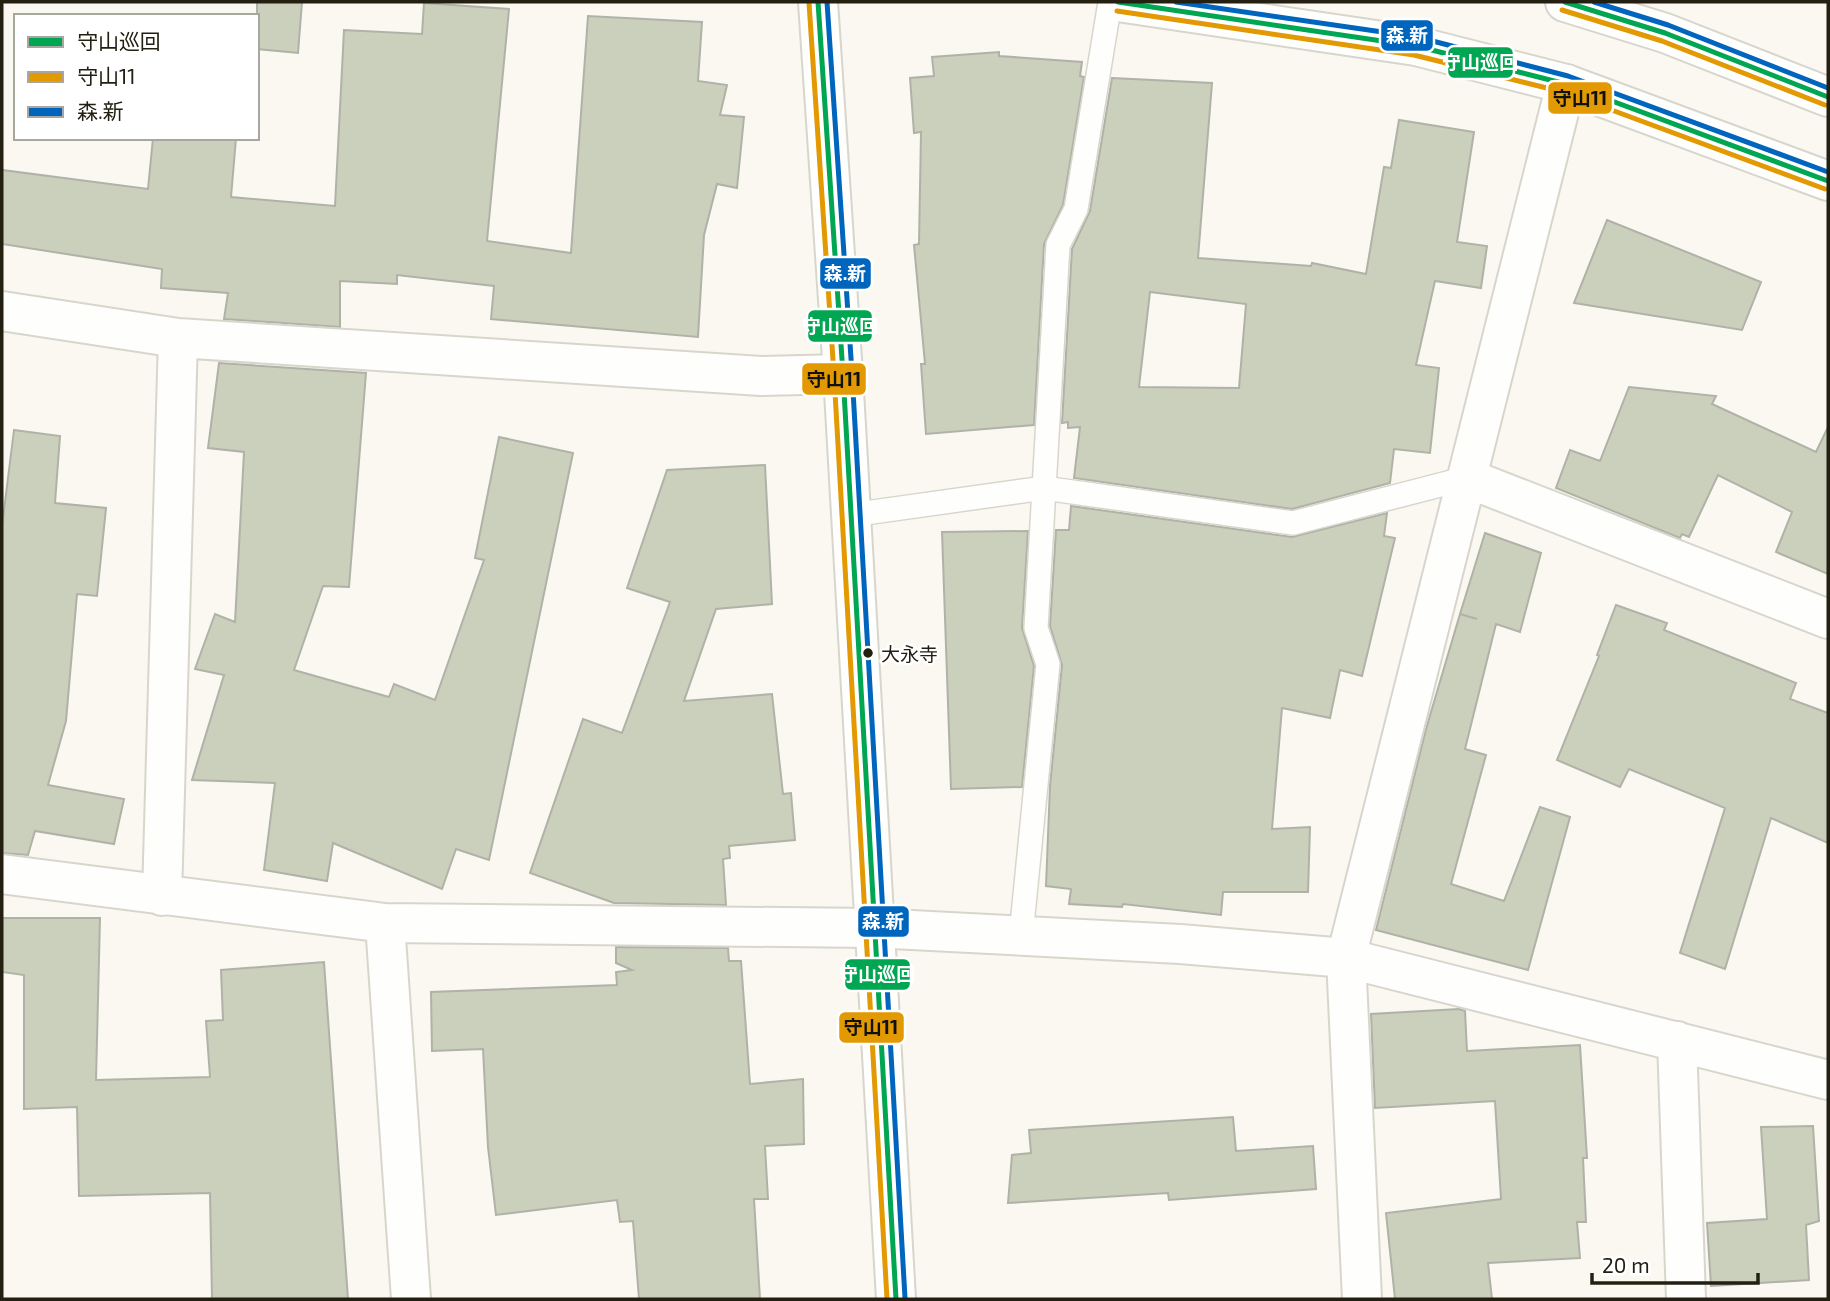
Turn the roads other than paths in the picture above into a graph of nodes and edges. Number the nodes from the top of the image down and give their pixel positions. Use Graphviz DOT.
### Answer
graph roads {
  1 [pos="818,2"];
  2 [pos="1110,2"];
  3 [pos="1118,2"];
  4 [pos="1565,2"];
  5 [pos="1566,84"];
  6 [pos="1828,97"];
  7 [pos="1828,181"];
  8 [pos="2,311"];
  9 [pos="178,338"];
  10 [pos="843,374"];
  11 [pos="1467,478"];
  12 [pos="1044,488"];
  13 [pos="851,514"];
  14 [pos="1828,619"];
  15 [pos="2,874"];
  16 [pos="162,896"];
  17 [pos="385,923"];
  18 [pos="873,928"];
  19 [pos="1021,935"];
  20 [pos="1346,958"];
  21 [pos="1677,1041"];
  22 [pos="1828,1080"];
  23 [pos="411,1299"];
  24 [pos="896,1299"];
  25 [pos="1362,1299"];
  26 [pos="1686,1299"];
  1 -- 10 [label="street"];
  2 -- 12 [label="lane"];
  3 -- 5 [label="street"];
  4 -- 6 [label="street"];
  5 -- 7 [label="street"];
  5 -- 11 [label="street"];
  8 -- 9 [label="street"];
  9 -- 10 [label="street"];
  9 -- 16 [label="street"];
  10 -- 13 [label="street"];
  11 -- 12 [label="lane"];
  11 -- 14 [label="street"];
  11 -- 20 [label="street"];
  12 -- 13 [label="lane"];
  12 -- 19 [label="lane"];
  13 -- 18 [label="street"];
  15 -- 16 [label="street"];
  16 -- 17 [label="street"];
  17 -- 18 [label="street"];
  17 -- 23 [label="street"];
  18 -- 19 [label="street"];
  18 -- 24 [label="street"];
  19 -- 20 [label="street"];
  20 -- 21 [label="street"];
  20 -- 25 [label="street"];
  21 -- 22 [label="street"];
  21 -- 26 [label="street"];
}
